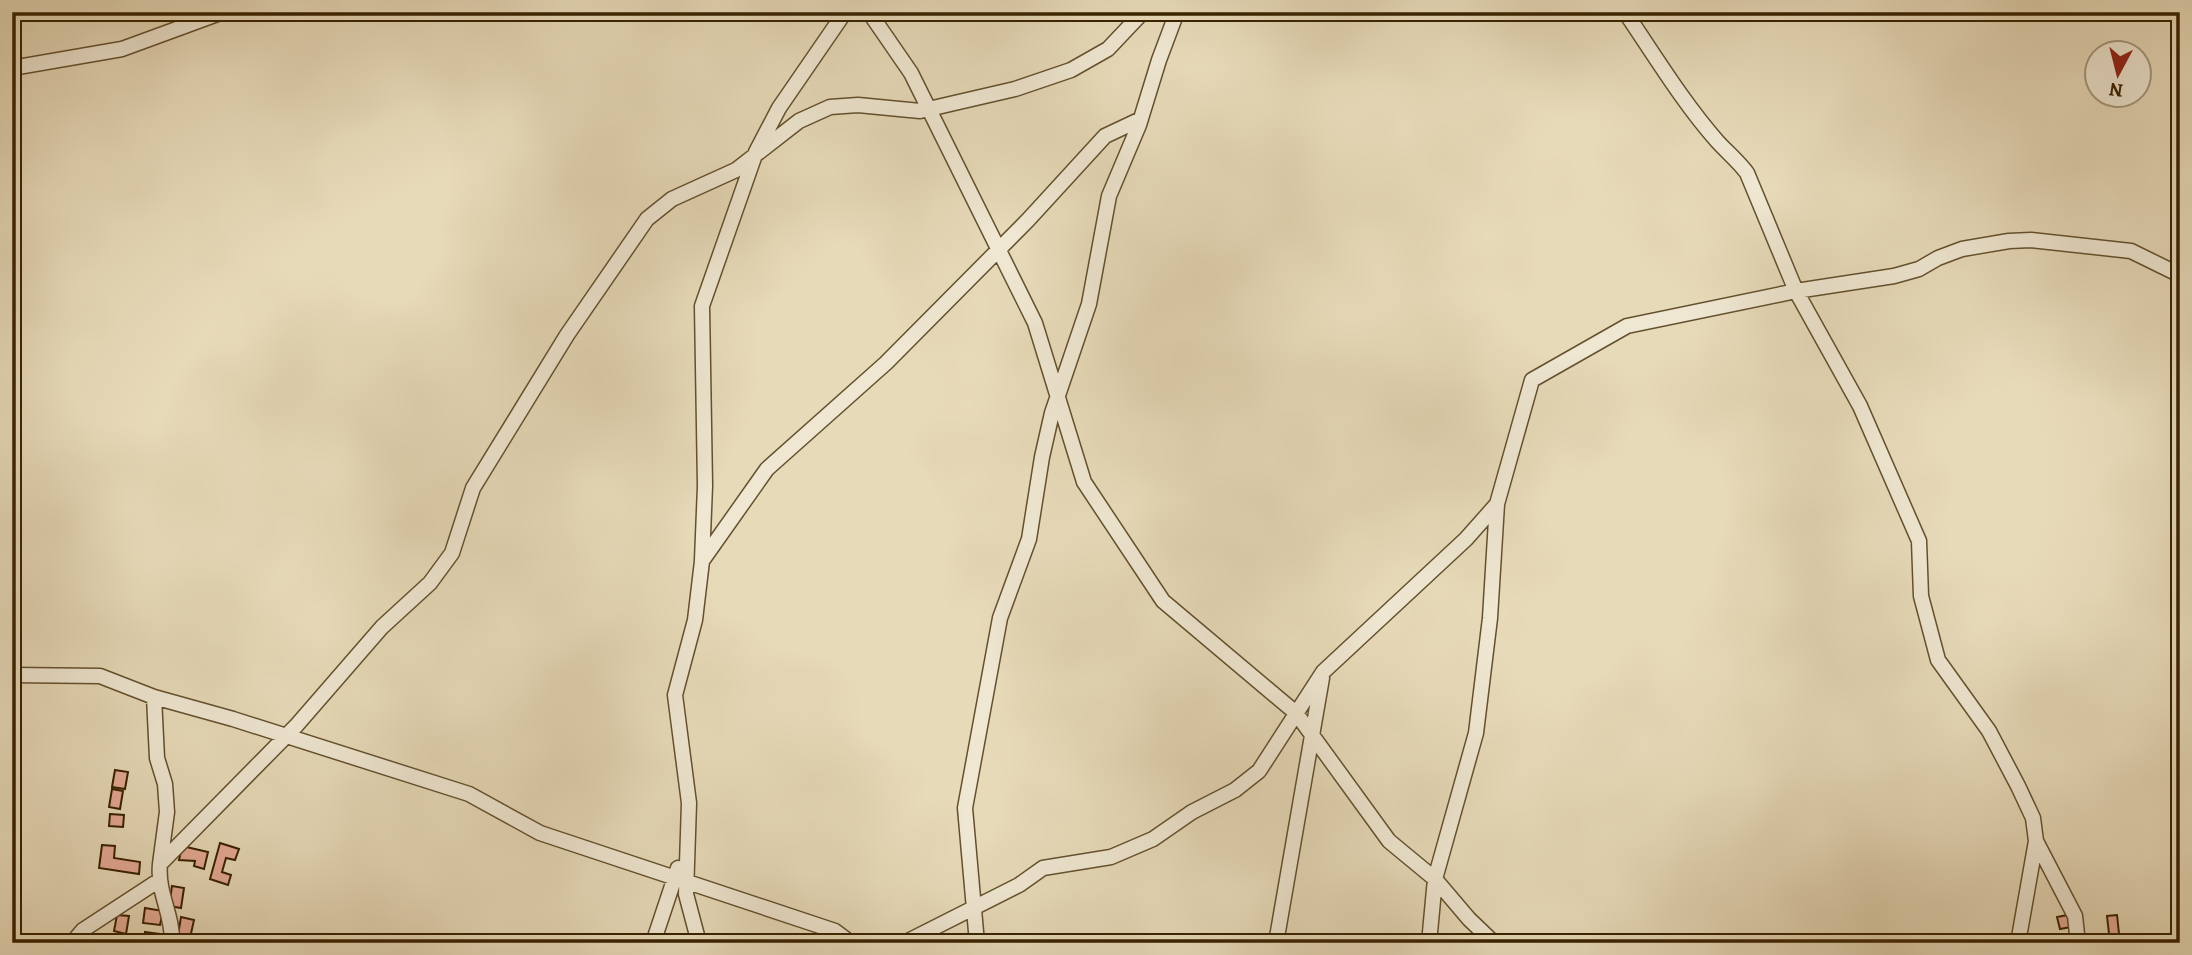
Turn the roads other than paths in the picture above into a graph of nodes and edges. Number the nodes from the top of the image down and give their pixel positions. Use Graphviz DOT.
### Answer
graph roads {
  1 [pos="223,12"];
  2 [pos="845,12"];
  3 [pos="869,12"];
  4 [pos="1143,12"];
  5 [pos="1177,12"];
  6 [pos="1625,12"];
  7 [pos="12,68"];
  8 [pos="929,109"];
  9 [pos="1141,119"];
  10 [pos="756,152"];
  11 [pos="999,250"];
  12 [pos="2180,275"];
  13 [pos="1796,291"];
  14 [pos="1058,397"];
  15 [pos="1497,504"];
  16 [pos="702,561"];
  17 [pos="1323,672"];
  18 [pos="12,675"];
  19 [pos="154,697"];
  20 [pos="1296,713"];
  21 [pos="285,735"];
  22 [pos="1311,735"];
  23 [pos="2036,841"];
  24 [pos="160,864"];
  25 [pos="680,878"];
  26 [pos="1436,879"];
  27 [pos="158,881"];
  28 [pos="974,907"];
  29 [pos="72,943"];
  30 [pos="172,943"];
  31 [pos="653,943"];
  32 [pos="699,943"];
  33 [pos="851,943"];
  34 [pos="904,943"];
  35 [pos="977,943"];
  36 [pos="1276,943"];
  37 [pos="1429,943"];
  38 [pos="1494,943"];
  39 [pos="2018,943"];
  40 [pos="2078,943"];
  1 -- 7 [label="street"];
  2 -- 10 [label="street"];
  3 -- 8 [label="street"];
  4 -- 8 [label="street"];
  5 -- 9 [label="street"];
  6 -- 13 [label="street"];
  8 -- 10 [label="street"];
  8 -- 11 [label="street"];
  9 -- 11 [label="street"];
  9 -- 14 [label="street"];
  10 -- 16 [label="street"];
  10 -- 21 [label="street"];
  11 -- 14 [label="street"];
  11 -- 16 [label="street"];
  12 -- 13 [label="street"];
  13 -- 15 [label="street"];
  13 -- 23 [label="street"];
  14 -- 20 [label="street"];
  14 -- 28 [label="street"];
  15 -- 17 [label="street"];
  15 -- 26 [label="street"];
  16 -- 25 [label="street"];
  17 -- 20 [label="street"];
  17 -- 22 [label="street"];
  18 -- 19 [label="street"];
  19 -- 21 [label="street"];
  19 -- 24 [label="street"];
  20 -- 22 [label="street"];
  20 -- 28 [label="street"];
  21 -- 24 [label="street"];
  21 -- 25 [label="street"];
  22 -- 26 [label="street"];
  22 -- 36 [label="street"];
  23 -- 39 [label="street"];
  23 -- 40 [label="street"];
  24 -- 27 [label="street"];
  25 -- 31 [label="street"];
  25 -- 32 [label="street"];
  25 -- 33 [label="street"];
  26 -- 37 [label="street"];
  26 -- 38 [label="street"];
  27 -- 29 [label="street"];
  27 -- 30 [label="street"];
  28 -- 34 [label="street"];
  28 -- 35 [label="street"];
}
